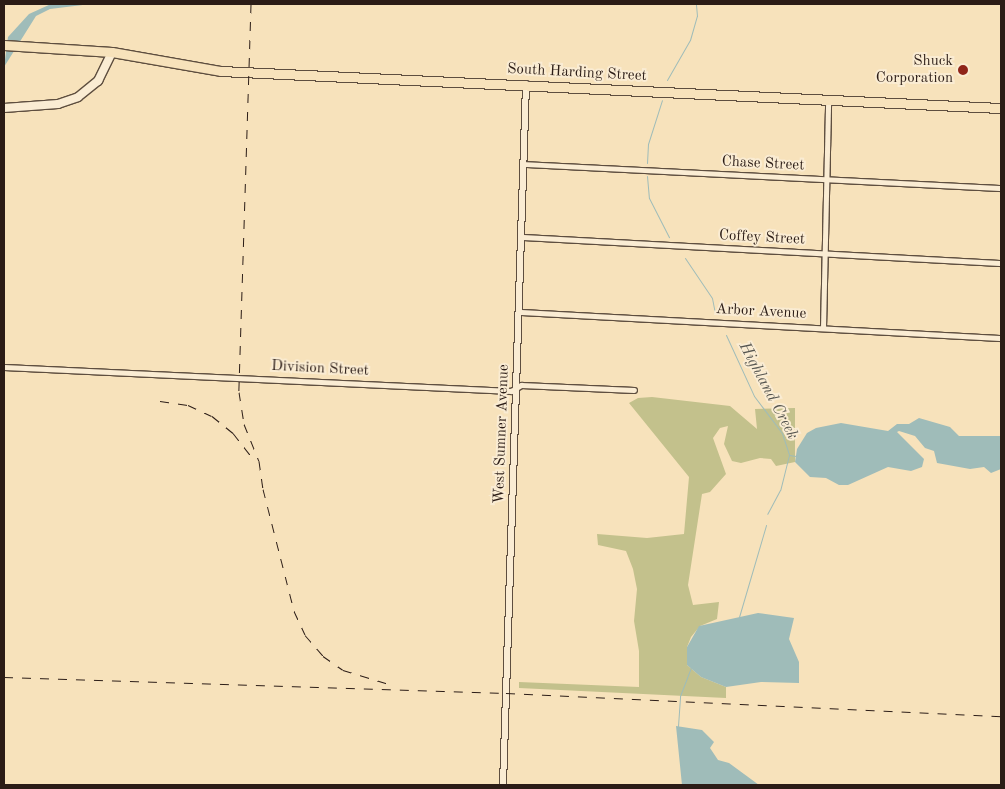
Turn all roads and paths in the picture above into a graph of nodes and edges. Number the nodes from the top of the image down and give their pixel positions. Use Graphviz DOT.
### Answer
graph roads {
  1 [pos="4,44"];
  2 [pos="112,52"];
  3 [pos="526,84"];
  4 [pos="828,100"];
  5 [pos="4,108"];
  6 [pos="1001,108"];
  7 [pos="524,164"];
  8 [pos="826,179"];
  9 [pos="1001,188"];
  10 [pos="521,237"];
  11 [pos="825,254"];
  12 [pos="1001,263"];
  13 [pos="519,312"];
  14 [pos="823,328"];
  15 [pos="1001,338"];
  16 [pos="4,367"];
  17 [pos="516,390"];
  18 [pos="634,390"];
  19 [pos="503,785"];
  1 -- 2 [label="main road, South Harding Street"];
  2 -- 3 [label="main road, South Harding Street"];
  2 -- 5 [label="main road"];
  3 -- 4 [label="main road, South Harding Street"];
  3 -- 7 [label="street, West Sumner Avenue"];
  4 -- 6 [label="main road, South Harding Street"];
  4 -- 8 [label="street"];
  7 -- 8 [label="street, Chase Street"];
  7 -- 10 [label="street, West Sumner Avenue"];
  8 -- 9 [label="street, Chase Street"];
  8 -- 11 [label="street"];
  10 -- 11 [label="street, Coffey Street"];
  10 -- 13 [label="street, West Sumner Avenue"];
  11 -- 12 [label="street, Coffey Street"];
  11 -- 14 [label="street"];
  13 -- 14 [label="street, Arbor Avenue"];
  13 -- 17 [label="street, West Sumner Avenue"];
  14 -- 15 [label="street, Arbor Avenue"];
  16 -- 17 [label="street, Division Street"];
  17 -- 18 [label="street, Division Street"];
  17 -- 19 [label="street, West Sumner Avenue"];
}
